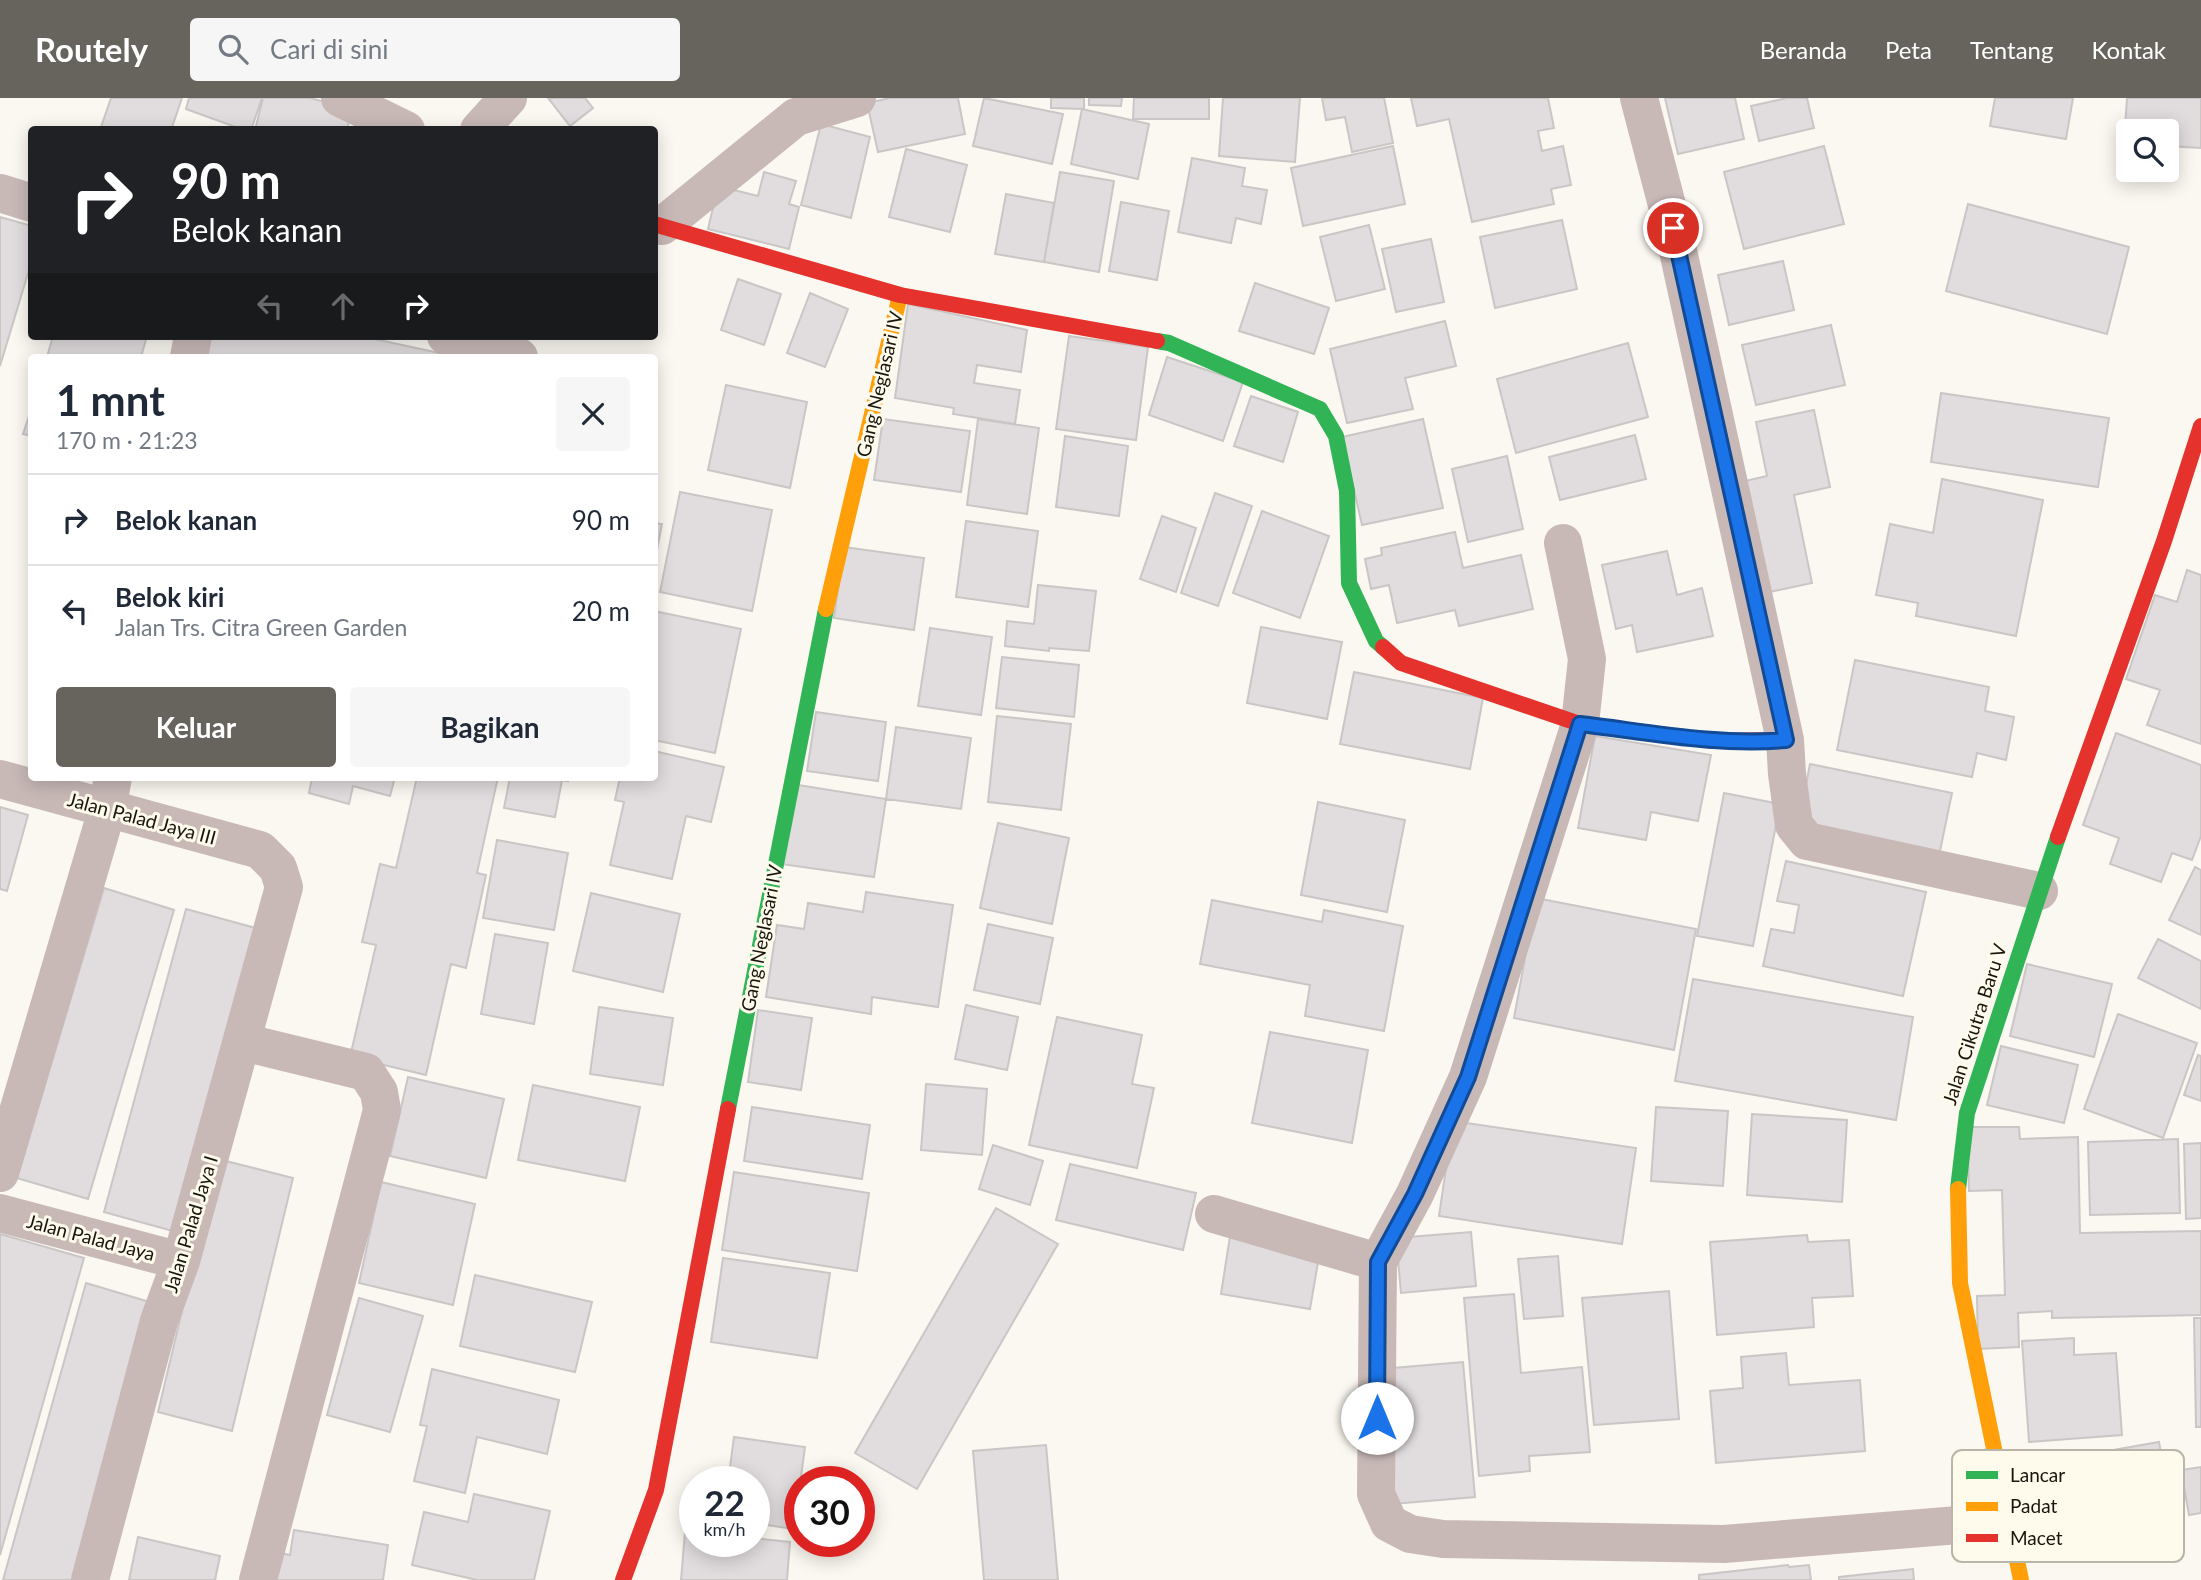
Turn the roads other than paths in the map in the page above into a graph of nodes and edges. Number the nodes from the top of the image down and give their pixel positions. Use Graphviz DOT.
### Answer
graph roads {
  1 [pos="340,98"];
  2 [pos="508,98"];
  3 [pos="857,98"];
  4 [pos="1639,98"];
  5 [pos="398,126"];
  6 [pos="483,126"];
  7 [pos="0,192"];
  8 [pos="28,202"];
  9 [pos="658,225"];
  10 [pos="900,295"];
  11 [pos="460,340"];
  12 [pos="509,354"];
  13 [pos="2201,426"];
  14 [pos="1563,543"];
  15 [pos="1580,724"];
  16 [pos="1786,740"];
  17 [pos="0,779"];
  18 [pos="110,793"];
  19 [pos="278,868"];
  20 [pos="2039,891"];
  21 [pos="243,1042"];
  22 [pos="0,1173"];
  23 [pos="0,1213"];
  24 [pos="1214,1214"];
  25 [pos="181,1261"];
  26 [pos="1378,1262"];
  27 [pos="1993,1450"];
  28 [pos="1952,1526"];
  29 [pos="2017,1562"];
  30 [pos="90,1580"];
  31 [pos="258,1580"];
  32 [pos="623,1580"];
  33 [pos="2021,1580"];
  1 -- 5 [label="street"];
  2 -- 6 [label="street"];
  3 -- 9 [label="street"];
  4 -- 16 [label="street"];
  7 -- 8 [label="street"];
  9 -- 10 [label="street"];
  10 -- 15 [label="street"];
  10 -- 32 [label="street, Gang Neglasari IV"];
  11 -- 12 [label="street"];
  13 -- 20 [label="street, Jalan Cikutra Baru V"];
  14 -- 15 [label="street"];
  15 -- 16 [label="street"];
  15 -- 26 [label="street"];
  16 -- 20 [label="street"];
  17 -- 18 [label="street, Jalan Palad Jaya III"];
  18 -- 19 [label="street, Jalan Palad Jaya III"];
  18 -- 22 [label="street"];
  19 -- 21 [label="street, Jalan Palad Jaya I"];
  20 -- 27 [label="street, Jalan Cikutra Baru V"];
  21 -- 25 [label="street, Jalan Palad Jaya I"];
  21 -- 31 [label="street"];
  23 -- 25 [label="street, Jalan Palad Jaya"];
  24 -- 26 [label="street"];
  25 -- 30 [label="street, Jalan Palad Jaya I"];
  26 -- 28 [label="street"];
  29 -- 33 [label="street, Jalan Cikutra Baru V"];
}
